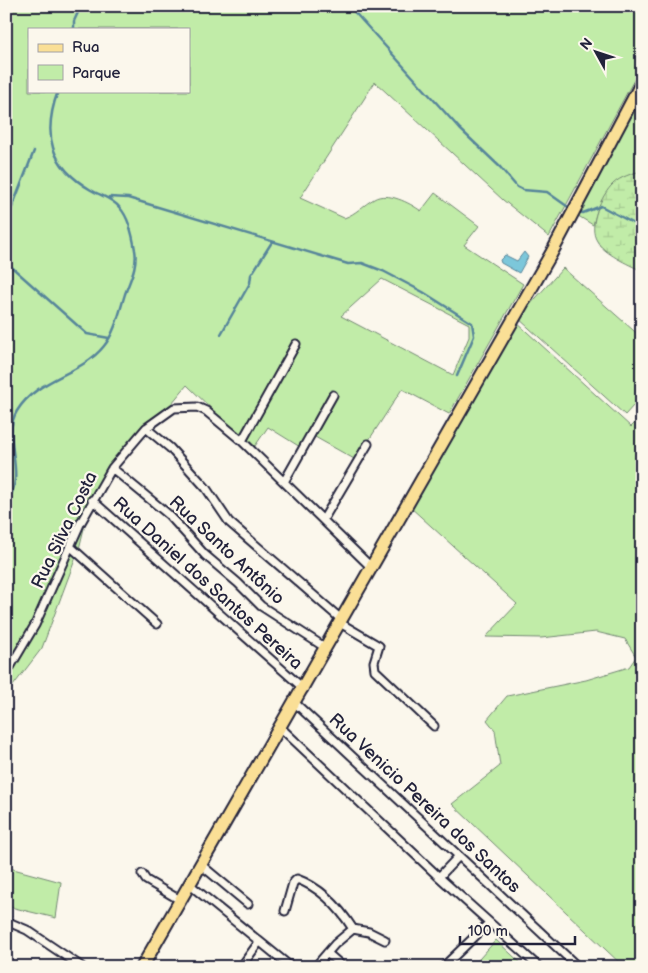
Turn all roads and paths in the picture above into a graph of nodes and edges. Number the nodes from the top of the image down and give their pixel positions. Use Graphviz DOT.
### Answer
graph roads {
  1 [pos="642,82"];
  2 [pos="296,344"];
  3 [pos="333,395"];
  4 [pos="146,428"];
  5 [pos="242,441"];
  6 [pos="368,444"];
  7 [pos="112,468"];
  8 [pos="284,482"];
  9 [pos="92,500"];
  10 [pos="323,520"];
  11 [pos="71,547"];
  12 [pos="371,567"];
  13 [pos="341,622"];
  14 [pos="157,624"];
  15 [pos="326,648"];
  16 [pos="6,674"];
  17 [pos="304,689"];
  18 [pos="295,703"];
  19 [pos="434,726"];
  20 [pos="281,728"];
  21 [pos="459,856"];
  22 [pos="200,864"];
  23 [pos="142,874"];
  24 [pos="439,877"];
  25 [pos="189,884"];
  26 [pos="180,900"];
  27 [pos="248,904"];
  28 [pos="285,911"];
  29 [pos="6,921"];
  30 [pos="489,923"];
  31 [pos="354,929"];
  32 [pos="384,940"];
  33 [pos="259,942"];
  34 [pos="327,953"];
  35 [pos="82,967"];
  36 [pos="142,967"];
  37 [pos="241,967"];
  38 [pos="291,967"];
  39 [pos="315,967"];
  40 [pos="343,967"];
  41 [pos="443,967"];
  42 [pos="539,967"];
  43 [pos="578,967"];
  1 -- 12 [label="main road"];
  2 -- 5 [label="street"];
  3 -- 8 [label="street"];
  4 -- 5 [label="street, Rua Silva Costa"];
  4 -- 7 [label="street, Rua Silva Costa"];
  4 -- 13 [label="street"];
  5 -- 8 [label="street, Rua Silva Costa"];
  6 -- 10 [label="street"];
  7 -- 9 [label="street, Rua Silva Costa"];
  7 -- 15 [label="street, Rua Santo Antônio"];
  8 -- 10 [label="street, Rua Silva Costa"];
  9 -- 11 [label="street, Rua Silva Costa"];
  9 -- 17 [label="street, Rua Daniel dos Santos Pereira"];
  10 -- 12 [label="street, Rua Silva Costa"];
  11 -- 14 [label="street"];
  11 -- 16 [label="street, Rua Silva Costa"];
  12 -- 13 [label="main road"];
  13 -- 15 [label="main road"];
  13 -- 19 [label="street"];
  15 -- 17 [label="main road"];
  17 -- 18 [label="main road"];
  18 -- 20 [label="main road"];
  18 -- 21 [label="street, Rua Venicio Pereira dos Santos"];
  20 -- 22 [label="main road"];
  20 -- 24 [label="street"];
  21 -- 24 [label="street"];
  21 -- 43 [label="street, Rua Venicio Pereira dos Santos"];
  22 -- 25 [label="main road"];
  22 -- 27 [label="street"];
  23 -- 26 [label="street"];
  24 -- 30 [label="street"];
  25 -- 26 [label="main road"];
  25 -- 33 [label="street"];
  26 -- 36 [label="main road"];
  28 -- 31 [label="street"];
  29 -- 35 [label="street"];
  30 -- 41 [label="street"];
  30 -- 42 [label="street"];
  31 -- 32 [label="street"];
  31 -- 34 [label="street"];
  33 -- 37 [label="street"];
  33 -- 38 [label="street"];
  34 -- 39 [label="street"];
  34 -- 40 [label="street"];
}
